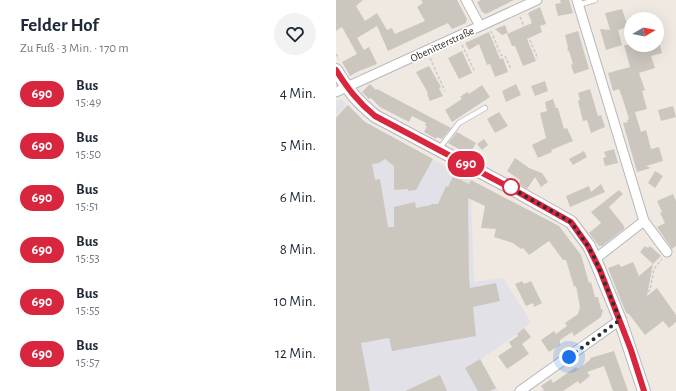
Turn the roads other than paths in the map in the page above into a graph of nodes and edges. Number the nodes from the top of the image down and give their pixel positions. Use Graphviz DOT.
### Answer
graph roads {
  1 [pos="466,0"];
  2 [pos="537,0"];
  3 [pos="594,0"];
  4 [pos="578,2"];
  5 [pos="484,24"];
  6 [pos="336,70"];
  7 [pos="342,90"];
  8 [pos="485,108"];
  9 [pos="439,149"];
  10 [pos="644,221"];
  11 [pos="667,252"];
  12 [pos="595,259"];
  13 [pos="620,320"];
  14 [pos="520,391"];
  15 [pos="644,391"];
  1 -- 5 [label="street"];
  2 -- 5 [label="street, Obenitterstraße"];
  3 -- 4 [label="lane"];
  4 -- 10 [label="street"];
  5 -- 7 [label="street, Obenitterstraße"];
  6 -- 7 [label="main road"];
  7 -- 9 [label="main road"];
  8 -- 9 [label="lane"];
  9 -- 12 [label="main road"];
  10 -- 11 [label="street"];
  10 -- 12 [label="street"];
  12 -- 13 [label="main road"];
  13 -- 14 [label="street"];
  13 -- 15 [label="main road"];
}
